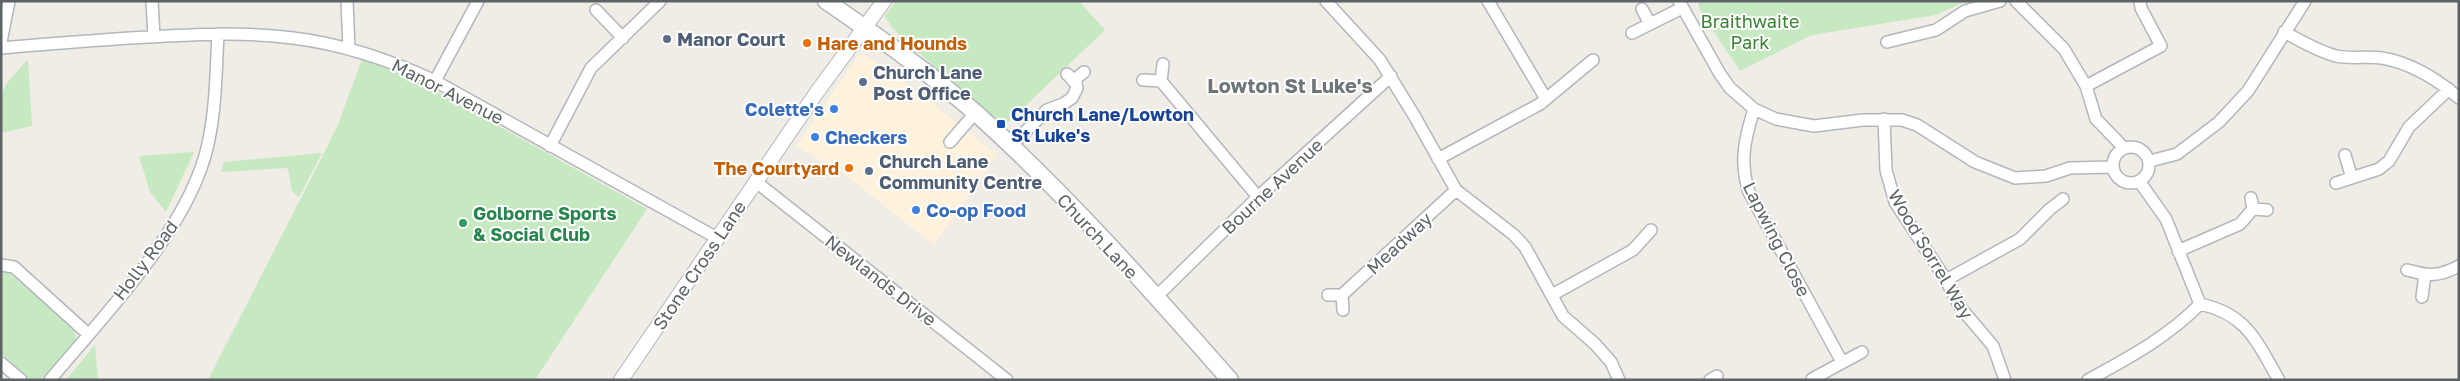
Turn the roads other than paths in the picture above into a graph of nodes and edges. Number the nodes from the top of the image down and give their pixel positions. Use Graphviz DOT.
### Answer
graph roads {
  1 [pos="8,1"];
  2 [pos="152,1"];
  3 [pos="347,1"];
  4 [pos="478,1"];
  5 [pos="660,1"];
  6 [pos="826,1"];
  7 [pos="884,1"];
  8 [pos="1326,1"];
  9 [pos="1488,1"];
  10 [pos="2000,1"];
  11 [pos="2016,1"];
  12 [pos="2140,1"];
  13 [pos="2305,1"];
  14 [pos="1680,4"];
  15 [pos="1642,8"];
  16 [pos="596,10"];
  17 [pos="1650,24"];
  18 [pos="864,27"];
  19 [pos="2284,32"];
  20 [pos="1632,33"];
  21 [pos="218,34"];
  22 [pos="154,37"];
  23 [pos="623,38"];
  24 [pos="1,42"];
  25 [pos="1887,42"];
  26 [pos="1,48"];
  27 [pos="349,49"];
  28 [pos="1593,60"];
  29 [pos="1163,64"];
  30 [pos="1084,72"];
  31 [pos="1391,76"];
  32 [pos="1143,80"];
  33 [pos="435,81"];
  34 [pos="1162,81"];
  35 [pos="2086,86"];
  36 [pos="2449,89"];
  37 [pos="2459,98"];
  38 [pos="1546,99"];
  39 [pos="1754,110"];
  40 [pos="975,113"];
  41 [pos="1884,120"];
  42 [pos="950,142"];
  43 [pos="550,146"];
  44 [pos="1012,146"];
  45 [pos="2124,148"];
  46 [pos="2345,155"];
  47 [pos="1438,159"];
  48 [pos="2150,161"];
  49 [pos="2113,166"];
  50 [pos="2352,178"];
  51 [pos="755,181"];
  52 [pos="2139,181"];
  53 [pos="2336,183"];
  54 [pos="1456,190"];
  55 [pos="1258,198"];
  56 [pos="2063,200"];
  57 [pos="2267,210"];
  58 [pos="1651,230"];
  59 [pos="717,238"];
  60 [pos="2178,251"];
  61 [pos="1,265"];
  62 [pos="2459,266"];
  63 [pos="2407,270"];
  64 [pos="2425,274"];
  65 [pos="1946,280"];
  66 [pos="1328,295"];
  67 [pos="1342,295"];
  68 [pos="1552,295"];
  69 [pos="2422,296"];
  70 [pos="1156,298"];
  71 [pos="2200,304"];
  72 [pos="1343,310"];
  73 [pos="88,334"];
  74 [pos="1862,352"];
  75 [pos="1842,362"];
  76 [pos="1,363"];
  77 [pos="1812,379"];
  78 [pos="2090,379"];
  79 [pos="21,380"];
  80 [pos="50,380"];
  81 [pos="621,380"];
  82 [pos="1007,380"];
  83 [pos="1230,380"];
  84 [pos="1619,380"];
  85 [pos="2005,380"];
  86 [pos="2280,380"];
  1 -- 24 [label="street"];
  2 -- 22 [label="street"];
  3 -- 27 [label="street"];
  4 -- 33 [label="street"];
  5 -- 23 [label="street"];
  6 -- 18 [label="main road, Church Lane"];
  7 -- 18 [label="street, Stone Cross Lane"];
  8 -- 31 [label="street"];
  9 -- 38 [label="street"];
  10 -- 25 [label="street"];
  11 -- 35 [label="street"];
  12 -- 35 [label="street"];
  13 -- 19 [label="street"];
  14 -- 17 [label="street"];
  14 -- 39 [label="street"];
  15 -- 17 [label="street"];
  16 -- 23 [label="street"];
  17 -- 20 [label="street"];
  18 -- 40 [label="main road, Church Lane"];
  18 -- 51 [label="street, Stone Cross Lane"];
  19 -- 36 [label="street"];
  19 -- 48 [label="street"];
  21 -- 22 [label="street, Manor Avenue"];
  21 -- 27 [label="street, Manor Avenue"];
  21 -- 73 [label="street, Holly Road"];
  22 -- 26 [label="street, Manor Avenue"];
  23 -- 43 [label="street"];
  27 -- 33 [label="street, Manor Avenue"];
  28 -- 38 [label="street"];
  29 -- 34 [label="street"];
  30 -- 44 [label="street"];
  31 -- 47 [label="street"];
  31 -- 55 [label="street, Bourne Avenue"];
  32 -- 34 [label="street"];
  33 -- 43 [label="street, Manor Avenue"];
  34 -- 55 [label="street"];
  35 -- 45 [label="street"];
  36 -- 37 [label="street"];
  36 -- 50 [label="street"];
  38 -- 47 [label="street"];
  39 -- 41 [label="street"];
  39 -- 75 [label="street, Lapwing Close"];
  40 -- 42 [label="street"];
  40 -- 44 [label="main road, Church Lane"];
  41 -- 49 [label="street"];
  41 -- 65 [label="street, Wood Sorrel Way"];
  43 -- 59 [label="street, Manor Avenue"];
  44 -- 70 [label="main road, Church Lane"];
  45 -- 48 [label="street"];
  45 -- 49 [label="street"];
  46 -- 50 [label="street"];
  47 -- 54 [label="street"];
  48 -- 52 [label="street"];
  49 -- 52 [label="street"];
  50 -- 53 [label="street"];
  51 -- 59 [label="street, Stone Cross Lane"];
  51 -- 82 [label="street, Newlands Drive"];
  52 -- 60 [label="street"];
  54 -- 67 [label="street, Meadway"];
  54 -- 68 [label="street"];
  55 -- 70 [label="street, Bourne Avenue"];
  56 -- 65 [label="street"];
  57 -- 60 [label="street"];
  58 -- 68 [label="street"];
  59 -- 81 [label="street, Stone Cross Lane"];
  60 -- 71 [label="street"];
  61 -- 73 [label="street"];
  62 -- 64 [label="street"];
  63 -- 64 [label="street"];
  64 -- 69 [label="street"];
  65 -- 85 [label="street, Wood Sorrel Way"];
  66 -- 67 [label="street"];
  67 -- 72 [label="street"];
  68 -- 84 [label="street"];
  70 -- 83 [label="main road, Church Lane"];
  71 -- 78 [label="street"];
  71 -- 86 [label="street"];
  73 -- 80 [label="street, Holly Road"];
  74 -- 75 [label="street"];
  75 -- 77 [label="street"];
  76 -- 79 [label="street"];
}
